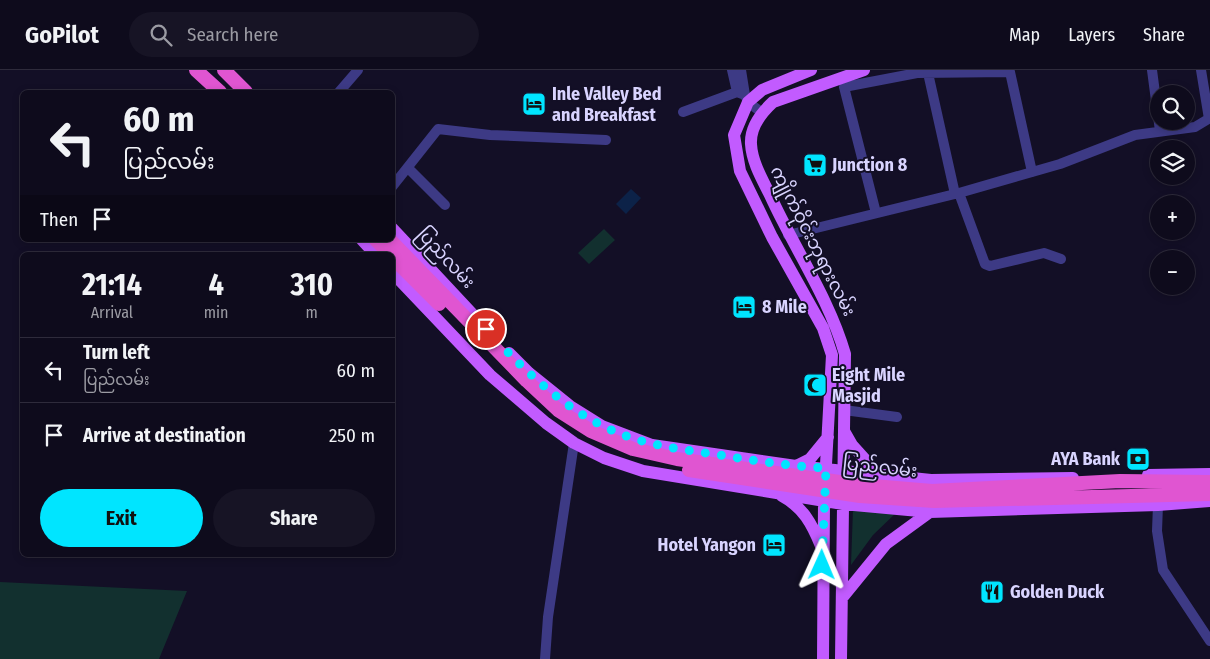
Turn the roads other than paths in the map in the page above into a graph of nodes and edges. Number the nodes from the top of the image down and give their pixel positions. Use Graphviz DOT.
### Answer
graph roads {
  1 [pos="196,70"];
  2 [pos="224,70"];
  3 [pos="358,70"];
  4 [pos="732,70"];
  5 [pos="741,70"];
  6 [pos="811,70"];
  7 [pos="864,70"];
  8 [pos="1152,70"];
  9 [pos="1201,70"];
  10 [pos="928,73"];
  11 [pos="218,90"];
  12 [pos="244,90"];
  13 [pos="341,90"];
  14 [pos="743,96"];
  15 [pos="683,112"];
  16 [pos="762,112"];
  17 [pos="1210,118"];
  18 [pos="1160,131"];
  19 [pos="606,140"];
  20 [pos="408,168"];
  21 [pos="1032,172"];
  22 [pos="395,183"];
  23 [pos="957,193"];
  24 [pos="445,205"];
  25 [pos="876,213"];
  26 [pos="395,231"];
  27 [pos="788,235"];
  28 [pos="364,242"];
  29 [pos="378,242"];
  30 [pos="392,242"];
  31 [pos="373,252"];
  32 [pos="388,252"];
  33 [pos="395,259"];
  34 [pos="1061,259"];
  35 [pos="395,275"];
  36 [pos="844,410"];
  37 [pos="897,417"];
  38 [pos="602,426"];
  39 [pos="843,429"];
  40 [pos="828,437"];
  41 [pos="574,443"];
  42 [pos="796,466"];
  43 [pos="826,468"];
  44 [pos="844,471"];
  45 [pos="1210,474"];
  46 [pos="880,476"];
  47 [pos="931,480"];
  48 [pos="1210,490"];
  49 [pos="775,493"];
  50 [pos="824,501"];
  51 [pos="842,504"];
  52 [pos="1158,505"];
  53 [pos="930,512"];
  54 [pos="822,549"];
  55 [pos="842,598"];
  56 [pos="1210,641"];
  57 [pos="545,659"];
  58 [pos="822,659"];
  59 [pos="840,659"];
  1 -- 11 [label="highway"];
  2 -- 12 [label="highway"];
  3 -- 13 [label="street"];
  4 -- 14 [label="street"];
  5 -- 14 [label="street"];
  6 -- 14 [label="main road"];
  7 -- 16 [label="main road"];
  8 -- 18 [label="street"];
  9 -- 17 [label="street"];
  10 -- 21 [label="street"];
  10 -- 23 [label="street"];
  10 -- 25 [label="street"];
  14 -- 15 [label="street"];
  14 -- 16 [label="street"];
  14 -- 40 [label="main road"];
  16 -- 27 [label="main road, ကျိုက်ဝိုင်းဘုရားလမ်း"];
  17 -- 18 [label="street"];
  18 -- 21 [label="street"];
  19 -- 20 [label="street"];
  20 -- 22 [label="street"];
  20 -- 24 [label="street"];
  21 -- 23 [label="street"];
  23 -- 25 [label="street"];
  23 -- 34 [label="street"];
  25 -- 27 [label="street"];
  26 -- 38 [label="main road, ပြည်လမ်း"];
  27 -- 36 [label="main road, ကျိုက်ဝိုင်းဘုရားလမ်း"];
  28 -- 31 [label="main road"];
  29 -- 32 [label="highway, ပြည်လမ်း"];
  30 -- 48 [label="highway, ပြည်လမ်း, bridge"];
  33 -- 48 [label="highway, ပြည်လမ်း, bridge"];
  35 -- 41 [label="main road"];
  36 -- 37 [label="street"];
  36 -- 39 [label="main road, ကျိုက်ဝိုင်းဘုရားလမ်း"];
  38 -- 41 [label="main road"];
  38 -- 42 [label="main road, ပြည်လမ်း"];
  39 -- 44 [label="main road, ကျိုက်ဝိုင်းဘုရားလမ်း"];
  39 -- 46 [label="main road"];
  40 -- 42 [label="main road"];
  40 -- 43 [label="main road"];
  41 -- 49 [label="main road"];
  41 -- 57 [label="street"];
  42 -- 43 [label="main road, ပြည်လမ်း"];
  43 -- 44 [label="main road, ပြည်လမ်း"];
  43 -- 50 [label="main road"];
  44 -- 46 [label="main road, ပြည်လမ်း"];
  44 -- 51 [label="main road, ကျိုက်ဝိုင်းဘုရားလမ်း"];
  45 -- 47 [label="main road, ပြည်လမ်း"];
  46 -- 47 [label="main road, ပြည်လမ်း"];
  47 -- 53 [label="street"];
  48 -- 52 [label="main road"];
  49 -- 50 [label="main road"];
  49 -- 54 [label="main road"];
  50 -- 51 [label="main road"];
  50 -- 54 [label="main road"];
  51 -- 53 [label="main road"];
  51 -- 55 [label="main road, ကျိုက်ဝိုင်းဘုရားလမ်း"];
  52 -- 53 [label="main road"];
  52 -- 56 [label="street"];
  53 -- 55 [label="main road"];
  54 -- 58 [label="main road"];
  55 -- 59 [label="main road, ကျိုက်ဝိုင်းဘုရားလမ်း"];
}
